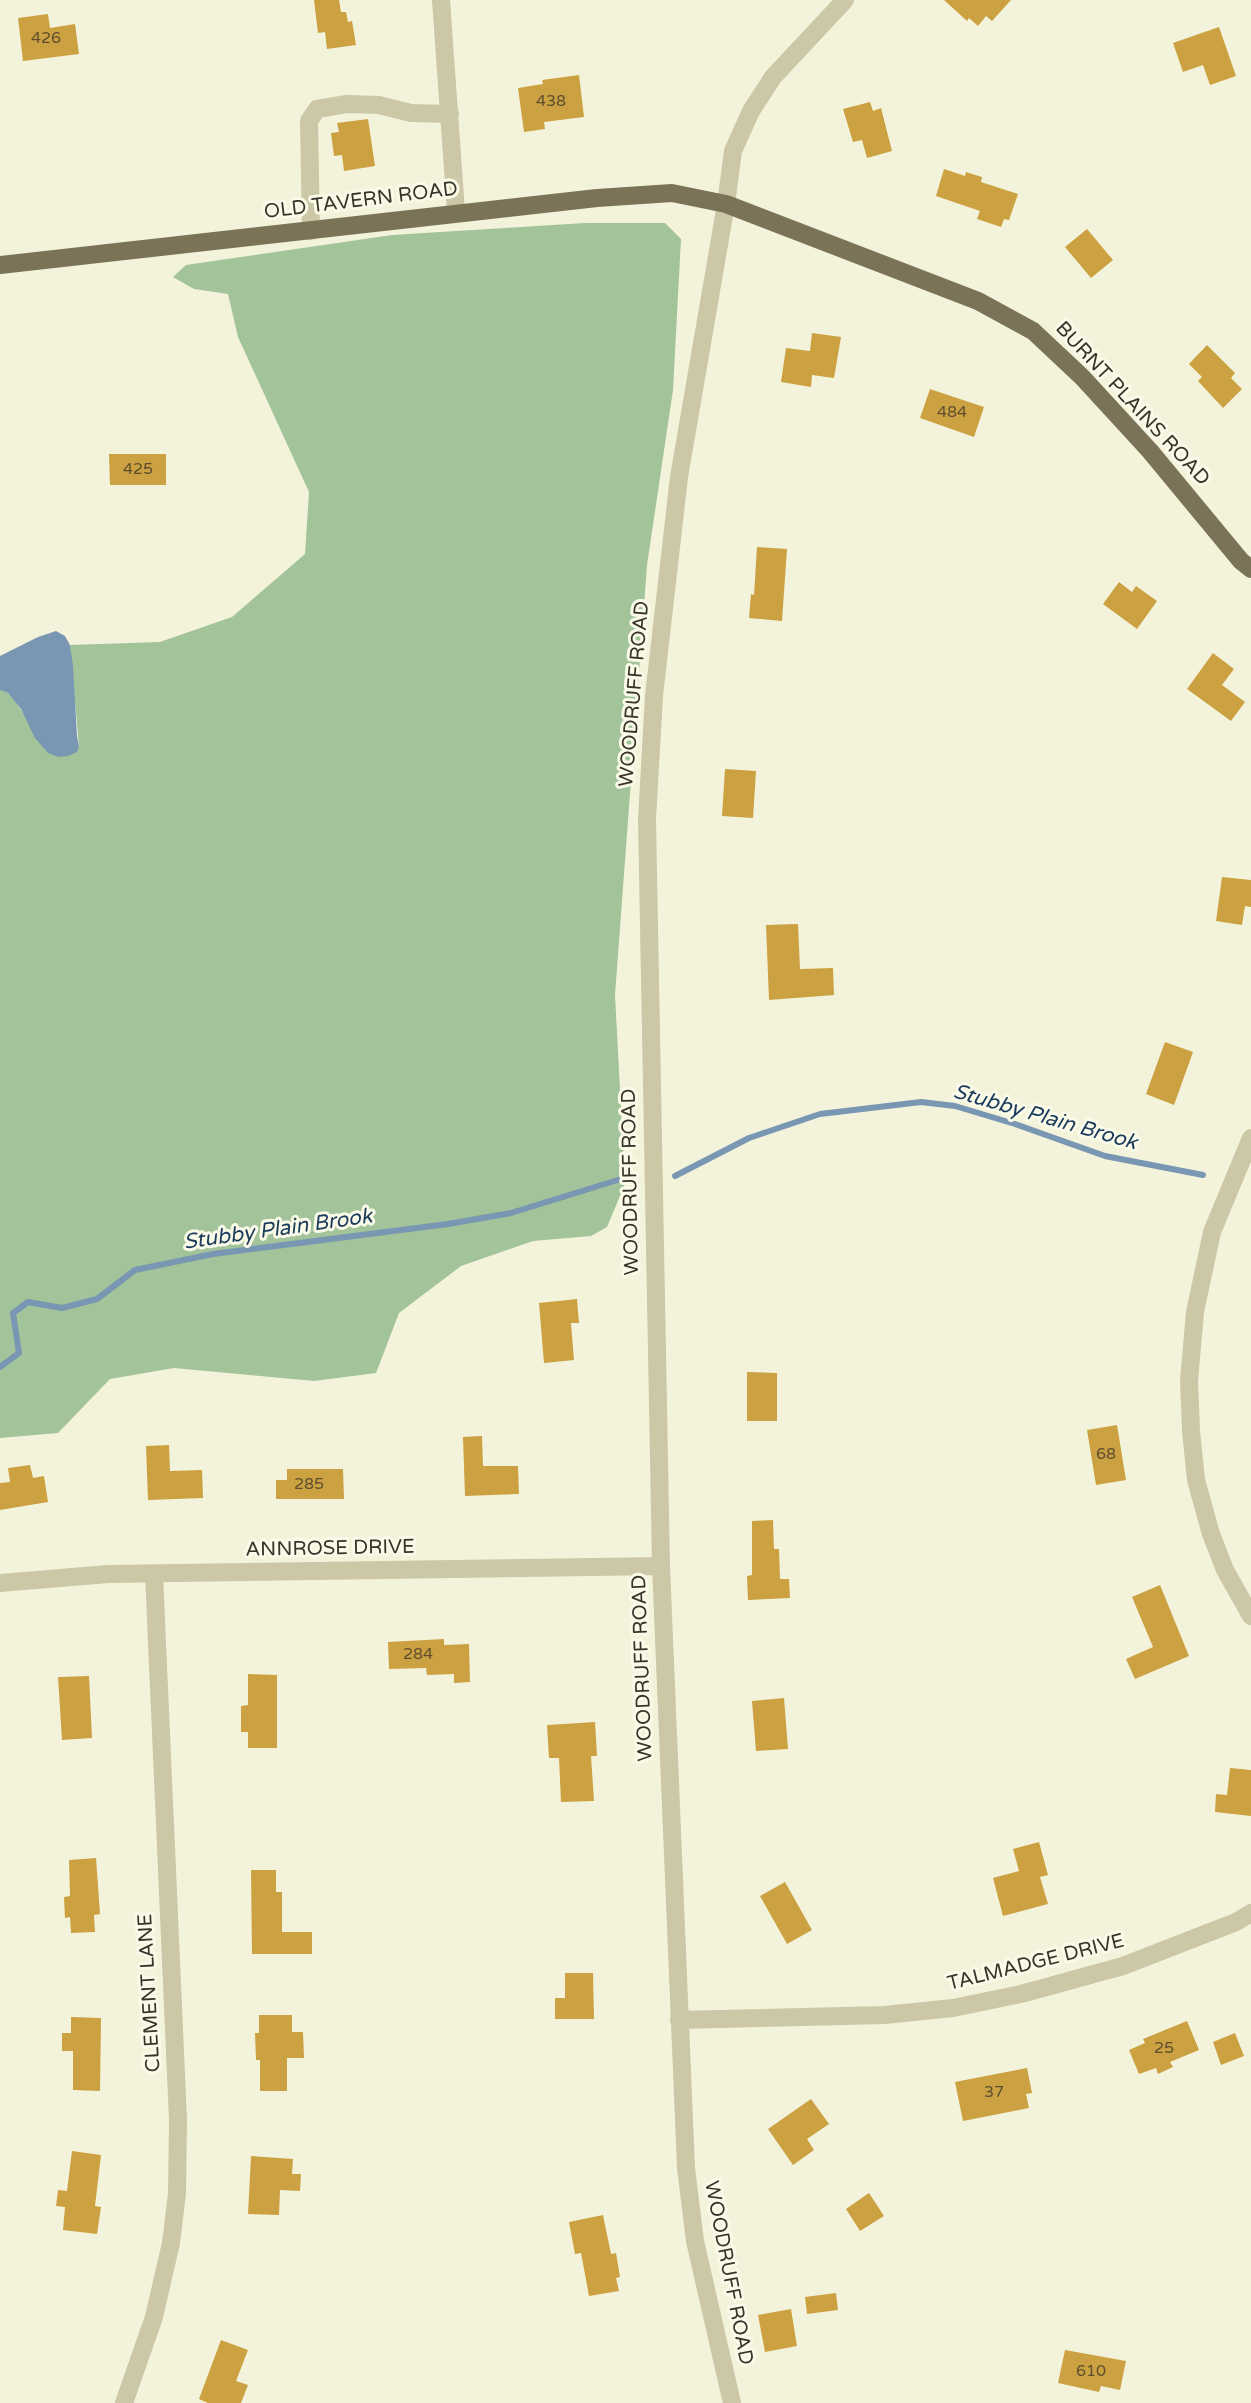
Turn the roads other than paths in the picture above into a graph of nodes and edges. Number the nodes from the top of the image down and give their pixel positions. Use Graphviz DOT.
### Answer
graph roads {
  1 [pos="441,0"];
  2 [pos="845,0"];
  3 [pos="450,114"];
  4 [pos="726,204"];
  5 [pos="456,212"];
  6 [pos="311,231"];
  7 [pos="0,265"];
  8 [pos="1251,569"];
  9 [pos="1251,1138"];
  10 [pos="661,1566"];
  11 [pos="154,1574"];
  12 [pos="0,1583"];
  13 [pos="1251,1616"];
  14 [pos="1251,1913"];
  15 [pos="679,2020"];
  16 [pos="124,2403"];
  17 [pos="732,2403"];
  1 -- 3 [label="street"];
  2 -- 4 [label="street, WOODRUFF ROAD"];
  3 -- 5 [label="street"];
  3 -- 6 [label="street"];
  4 -- 5 [label="main road, OLD TAVERN ROAD"];
  4 -- 8 [label="main road, BURNT PLAINS ROAD"];
  4 -- 10 [label="street, WOODRUFF ROAD"];
  5 -- 6 [label="main road, OLD TAVERN ROAD"];
  6 -- 7 [label="main road, OLD TAVERN ROAD"];
  9 -- 13 [label="street"];
  10 -- 11 [label="street, ANNROSE DRIVE"];
  10 -- 15 [label="street, WOODRUFF ROAD"];
  11 -- 12 [label="street, ANNROSE DRIVE"];
  11 -- 16 [label="street, CLEMENT LANE"];
  14 -- 15 [label="street, TALMADGE DRIVE"];
  15 -- 17 [label="street, WOODRUFF ROAD"];
}
